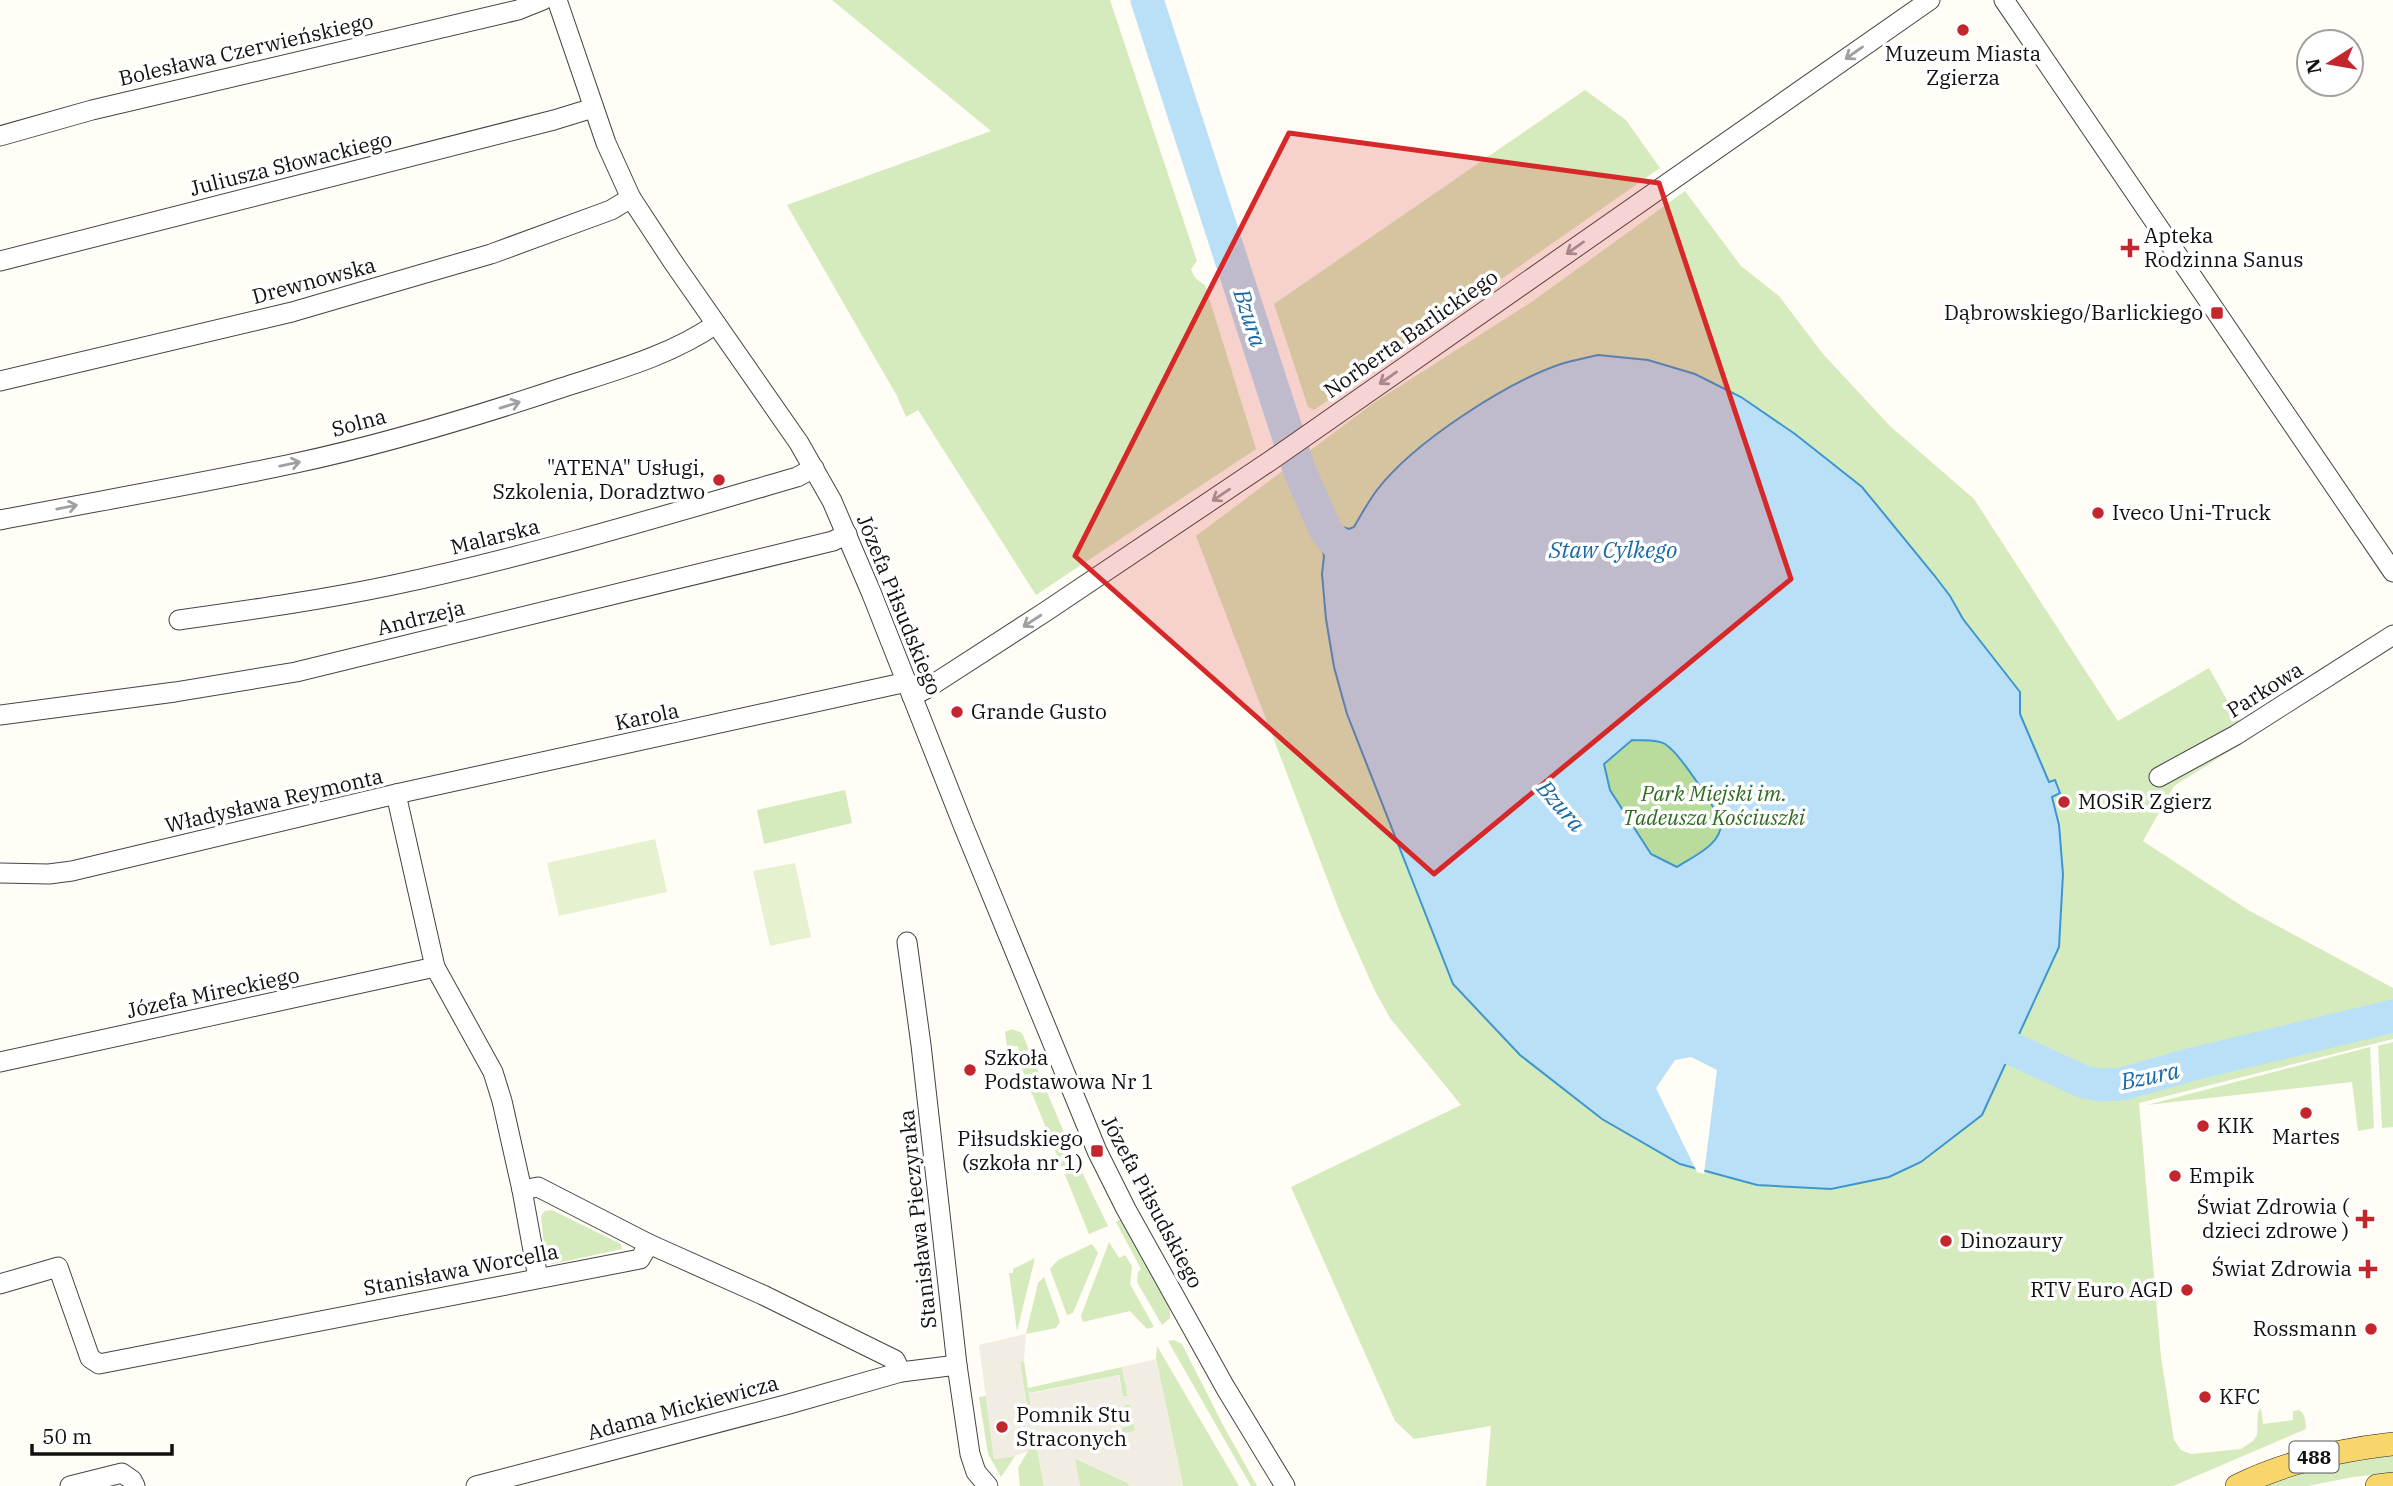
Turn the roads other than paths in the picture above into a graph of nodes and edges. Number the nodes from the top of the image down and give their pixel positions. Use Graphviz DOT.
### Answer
graph roads {
  1 [pos="543,0"];
  2 [pos="557,0"];
  3 [pos="1930,0"];
  4 [pos="2004,0"];
  5 [pos="593,108"];
  6 [pos="0,136"];
  7 [pos="631,198"];
  8 [pos="0,261"];
  9 [pos="716,324"];
  10 [pos="0,382"];
  11 [pos="814,468"];
  12 [pos="0,520"];
  13 [pos="847,534"];
  14 [pos="2393,572"];
  15 [pos="179,620"];
  16 [pos="2393,635"];
  17 [pos="909,689"];
  18 [pos="0,715"];
  19 [pos="2159,777"];
  20 [pos="396,794"];
  21 [pos="0,873"];
  22 [pos="907,942"];
  23 [pos="435,967"];
  24 [pos="0,1062"];
  25 [pos="523,1190"];
  26 [pos="649,1244"];
  27 [pos="538,1278"];
  28 [pos="0,1284"];
  29 [pos="957,1365"];
  30 [pos="901,1372"];
  31 [pos="2393,1444"];
  32 [pos="1280,1482"];
  33 [pos="2393,1485"];
  34 [pos="70,1486"];
  35 [pos="135,1486"];
  36 [pos="476,1486"];
  37 [pos="988,1486"];
  38 [pos="2236,1486"];
  39 [pos="2377,1486"];
  1 -- 6 [label="street, Bolesława Czerwieńskiego"];
  2 -- 5 [label="street, Józefa Piłsudskiego"];
  3 -- 17 [label="street, Norberta Barlickiego, one-way"];
  4 -- 14 [label="street"];
  5 -- 7 [label="street, Józefa Piłsudskiego"];
  5 -- 8 [label="street, Juliusza Słowackiego"];
  7 -- 9 [label="street, Józefa Piłsudskiego"];
  7 -- 10 [label="street, Drewnowska"];
  9 -- 11 [label="street, Józefa Piłsudskiego"];
  12 -- 9 [label="street, Solna, one-way"];
  11 -- 13 [label="street, Józefa Piłsudskiego"];
  11 -- 15 [label="street, Malarska"];
  13 -- 17 [label="street, Józefa Piłsudskiego"];
  13 -- 18 [label="street, Andrzeja"];
  16 -- 19 [label="street, Parkowa"];
  17 -- 20 [label="street, Karola"];
  17 -- 32 [label="street, Józefa Piłsudskiego"];
  20 -- 21 [label="street, Władysława Reymonta"];
  20 -- 23 [label="street, Władysława Reymonta"];
  22 -- 29 [label="street, Stanisława Pieczyraka"];
  23 -- 24 [label="street, Józefa Mireckiego"];
  23 -- 25 [label="street, Władysława Reymonta"];
  25 -- 26 [label="street"];
  25 -- 27 [label="street, Władysława Reymonta"];
  26 -- 27 [label="street, Stanisława Worcella"];
  26 -- 30 [label="street"];
  27 -- 28 [label="street, Stanisława Worcella"];
  29 -- 30 [label="street, Adama Mickiewicza"];
  29 -- 37 [label="street, Stanisława Pieczyraka"];
  30 -- 36 [label="street, Adama Mickiewicza"];
  31 -- 38 [label="main road, 488"];
  33 -- 39 [label="main road"];
  34 -- 35 [label="street"];
}
